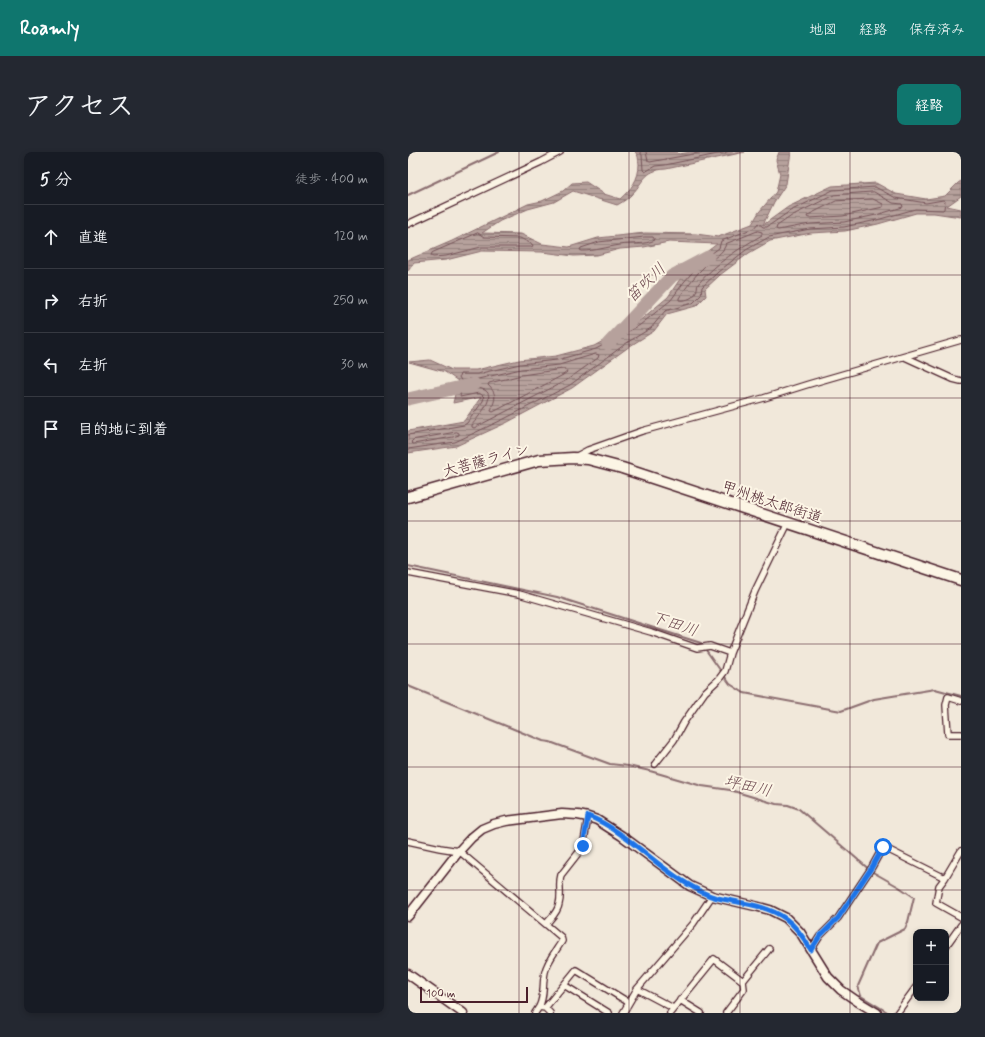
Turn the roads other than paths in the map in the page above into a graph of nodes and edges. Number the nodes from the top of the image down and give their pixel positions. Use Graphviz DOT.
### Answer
graph roads {
  1 [pos="560,152"];
  2 [pos="408,224"];
  3 [pos="961,340"];
  4 [pos="905,357"];
  5 [pos="961,381"];
  6 [pos="573,458"];
  7 [pos="408,497"];
  8 [pos="788,523"];
  9 [pos="408,573"];
  10 [pos="961,580"];
  11 [pos="730,653"];
  12 [pos="961,701"];
  13 [pos="961,734"];
  14 [pos="656,764"];
  15 [pos="588,816"];
  16 [pos="408,841"];
  17 [pos="459,851"];
  18 [pos="961,851"];
  19 [pos="945,878"];
  20 [pos="712,896"];
  21 [pos="408,916"];
  22 [pos="961,917"];
  23 [pos="547,923"];
  24 [pos="961,925"];
  25 [pos="949,942"];
  26 [pos="769,949"];
  27 [pos="811,950"];
  28 [pos="408,974"];
  29 [pos="743,980"];
  30 [pos="564,985"];
  31 [pos="637,989"];
  32 [pos="913,991"];
  33 [pos="680,1000"];
  34 [pos="628,1002"];
  35 [pos="542,1008"];
  36 [pos="672,1011"];
  37 [pos="463,1013"];
  38 [pos="535,1013"];
  39 [pos="550,1013"];
  40 [pos="609,1013"];
  41 [pos="623,1013"];
  42 [pos="701,1013"];
  43 [pos="726,1013"];
  44 [pos="877,1013"];
  45 [pos="897,1013"];
  1 -- 2 [label="street"];
  3 -- 4 [label="street"];
  4 -- 5 [label="street"];
  4 -- 6 [label="street"];
  6 -- 7 [label="highway, 大菩薩ライン"];
  6 -- 8 [label="highway, 甲州桃太郎街道"];
  8 -- 10 [label="highway, 甲州桃太郎街道"];
  8 -- 11 [label="street"];
  9 -- 11 [label="street"];
  11 -- 14 [label="street"];
  12 -- 13 [label="street"];
  15 -- 17 [label="street"];
  15 -- 20 [label="street"];
  15 -- 23 [label="street"];
  16 -- 17 [label="street"];
  17 -- 21 [label="street"];
  17 -- 23 [label="street"];
  18 -- 19 [label="street"];
  19 -- 22 [label="street"];
  19 -- 27 [label="street"];
  20 -- 27 [label="street"];
  20 -- 31 [label="street"];
  23 -- 35 [label="street"];
  24 -- 25 [label="street"];
  26 -- 29 [label="street"];
  27 -- 44 [label="street"];
  28 -- 37 [label="street"];
  29 -- 33 [label="street"];
  29 -- 43 [label="street"];
  30 -- 34 [label="street"];
  30 -- 35 [label="street"];
  30 -- 40 [label="street"];
  31 -- 34 [label="street"];
  31 -- 36 [label="street"];
  32 -- 45 [label="street"];
  33 -- 36 [label="street"];
  33 -- 42 [label="street"];
  34 -- 41 [label="street"];
  35 -- 38 [label="street"];
  35 -- 39 [label="street"];
}
